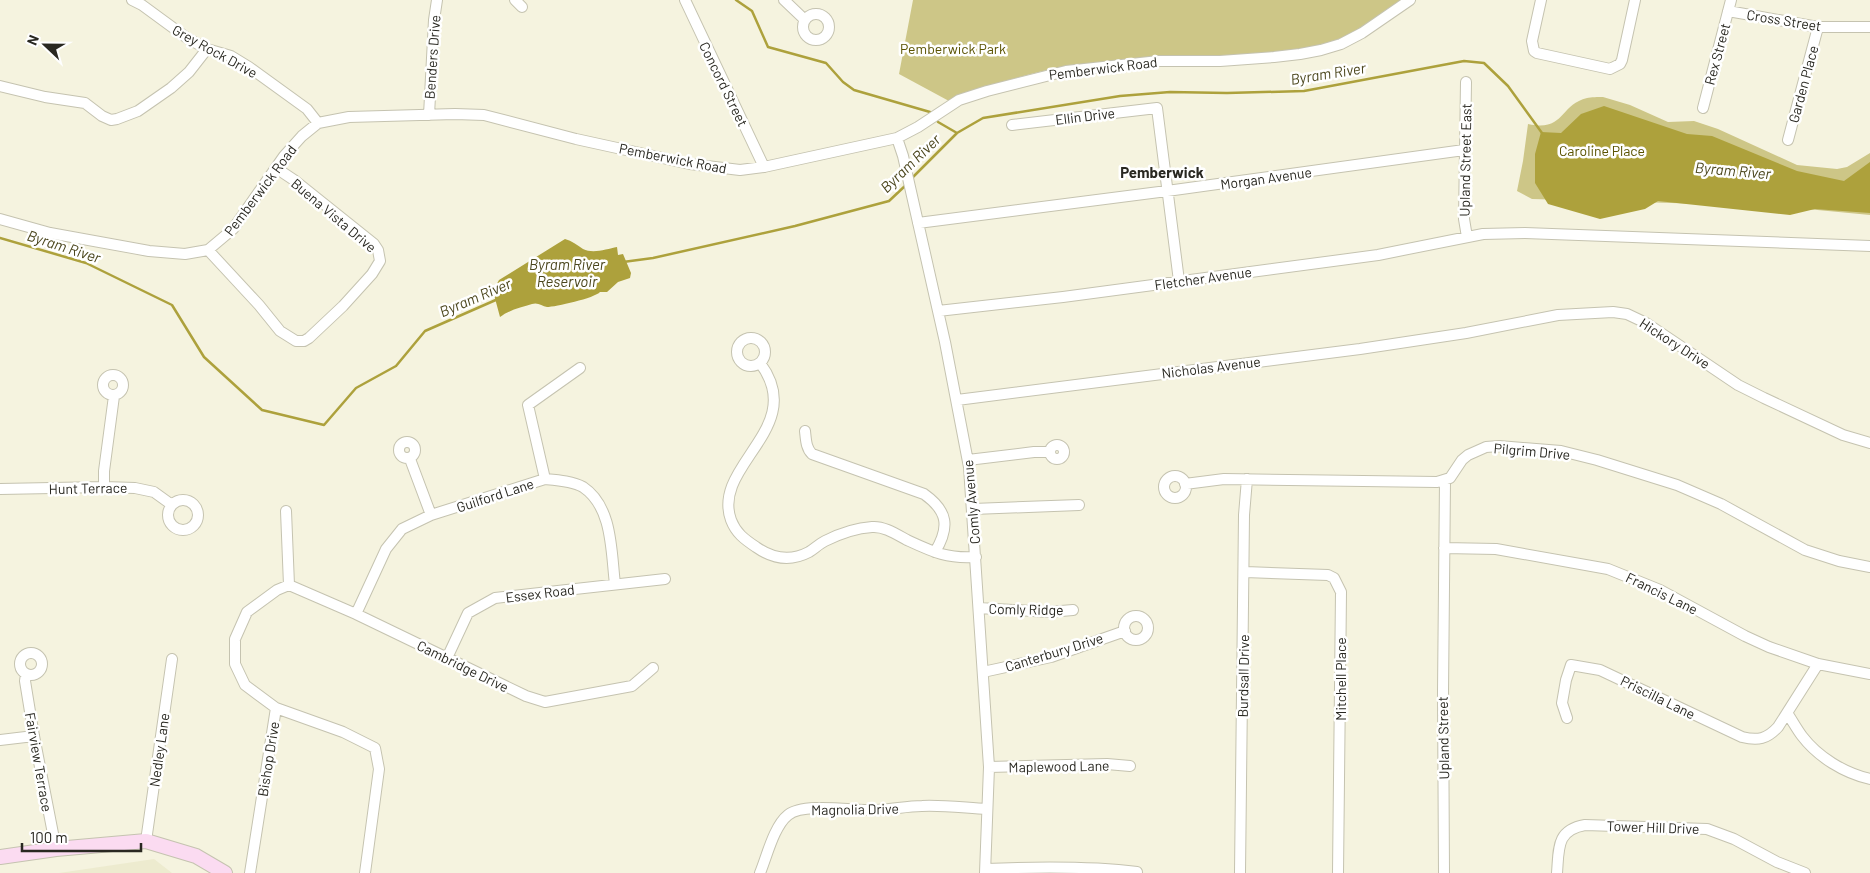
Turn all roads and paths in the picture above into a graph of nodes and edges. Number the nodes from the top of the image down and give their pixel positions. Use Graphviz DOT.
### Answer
graph roads {
  1 [pos="132,0"];
  2 [pos="438,0"];
  3 [pos="686,0"];
  4 [pos="784,0"];
  5 [pos="1410,0"];
  6 [pos="1541,0"];
  7 [pos="1635,0"];
  8 [pos="1731,0"];
  9 [pos="1728,12"];
  10 [pos="805,20"];
  11 [pos="1870,26"];
  12 [pos="1818,28"];
  13 [pos="207,49"];
  14 [pos="1466,82"];
  15 [pos="0,86"];
  16 [pos="1702,108"];
  17 [pos="429,115"];
  18 [pos="318,123"];
  19 [pos="1012,125"];
  20 [pos="897,138"];
  21 [pos="1788,140"];
  22 [pos="1464,150"];
  23 [pos="764,167"];
  24 [pos="276,168"];
  25 [pos="1166,191"];
  26 [pos="0,219"];
  27 [pos="918,223"];
  28 [pos="1466,237"];
  29 [pos="1870,246"];
  30 [pos="208,250"];
  31 [pos="1179,281"];
  32 [pos="938,311"];
  33 [pos="1466,332"];
  34 [pos="760,363"];
  35 [pos="580,368"];
  36 [pos="114,396"];
  37 [pos="957,400"];
  38 [pos="805,431"];
  39 [pos="1870,444"];
  40 [pos="1050,452"];
  41 [pos="410,458"];
  42 [pos="968,460"];
  43 [pos="545,479"];
  44 [pos="1247,479"];
  45 [pos="1445,481"];
  46 [pos="1185,484"];
  47 [pos="104,486"];
  48 [pos="0,489"];
  49 [pos="172,505"];
  50 [pos="1079,506"];
  51 [pos="973,509"];
  52 [pos="286,511"];
  53 [pos="431,515"];
  54 [pos="1444,548"];
  55 [pos="935,552"];
  56 [pos="976,557"];
  57 [pos="1870,567"];
  58 [pos="1245,572"];
  59 [pos="665,579"];
  60 [pos="615,584"];
  61 [pos="289,585"];
  62 [pos="979,608"];
  63 [pos="1073,610"];
  64 [pos="356,614"];
  65 [pos="1125,631"];
  66 [pos="447,658"];
  67 [pos="172,659"];
  68 [pos="1818,664"];
  69 [pos="652,668"];
  70 [pos="983,672"];
  71 [pos="26,674"];
  72 [pos="1870,674"];
  73 [pos="276,708"];
  74 [pos="1787,713"];
  75 [pos="1567,718"];
  76 [pos="34,736"];
  77 [pos="0,740"];
  78 [pos="1130,766"];
  79 [pos="989,767"];
  80 [pos="1870,779"];
  81 [pos="987,809"];
  82 [pos="146,841"];
  83 [pos="56,850"];
  84 [pos="0,857"];
  85 [pos="986,871"];
  86 [pos="1137,872"];
  87 [pos="225,873"];
  88 [pos="250,873"];
  89 [pos="365,873"];
  90 [pos="760,873"];
  91 [pos="1240,873"];
  92 [pos="1338,873"];
  93 [pos="1444,873"];
  94 [pos="1557,873"];
  95 [pos="1805,873"];
  1 -- 13 [label="street, Grey Rock Drive"];
  2 -- 17 [label="street, Benders Drive"];
  3 -- 23 [label="street, Concord Street"];
  4 -- 10 [label="street"];
  5 -- 20 [label="street, Pemberwick Road"];
  6 -- 7 [label="street"];
  8 -- 9 [label="street, Rex Street"];
  9 -- 12 [label="street, Cross Street"];
  9 -- 16 [label="street, Rex Street"];
  11 -- 12 [label="street, Cross Street"];
  12 -- 21 [label="street, Garden Place"];
  13 -- 15 [label="street"];
  13 -- 18 [label="street, Grey Rock Drive"];
  14 -- 22 [label="street, Upland Street East"];
  17 -- 18 [label="street, Pemberwick Road"];
  17 -- 23 [label="street, Pemberwick Road"];
  18 -- 24 [label="street, Pemberwick Road"];
  19 -- 25 [label="street, Ellin Drive"];
  20 -- 23 [label="street, Pemberwick Road"];
  20 -- 27 [label="street, Comly Avenue"];
  22 -- 25 [label="street, Morgan Avenue"];
  22 -- 28 [label="street, Upland Street East"];
  24 -- 30 [label="street, Pemberwick Road"];
  24 -- 30 [label="street, Buena Vista Drive"];
  25 -- 27 [label="street, Morgan Avenue"];
  25 -- 31 [label="street"];
  26 -- 30 [label="street"];
  27 -- 32 [label="street, Comly Avenue"];
  28 -- 29 [label="street"];
  28 -- 31 [label="street, Fletcher Avenue"];
  31 -- 32 [label="street, Fletcher Avenue"];
  32 -- 37 [label="street, Comly Avenue"];
  33 -- 37 [label="street, Nicholas Avenue"];
  33 -- 39 [label="street, Hickory Drive"];
  34 -- 55 [label="street"];
  35 -- 43 [label="street"];
  36 -- 47 [label="street"];
  37 -- 42 [label="street, Comly Avenue"];
  38 -- 55 [label="street"];
  40 -- 42 [label="street"];
  41 -- 53 [label="street"];
  42 -- 51 [label="street, Comly Avenue"];
  43 -- 53 [label="street, Guilford Lane"];
  43 -- 60 [label="street, Guilford Lane"];
  44 -- 45 [label="street"];
  44 -- 46 [label="street"];
  44 -- 58 [label="street, Burdsall Drive"];
  45 -- 54 [label="street, Upland Street"];
  45 -- 57 [label="street, Pilgrim Drive"];
  47 -- 48 [label="street, Hunt Terrace"];
  47 -- 49 [label="street, Hunt Terrace"];
  50 -- 51 [label="street"];
  51 -- 56 [label="street, Comly Avenue"];
  52 -- 61 [label="street"];
  53 -- 64 [label="street, Guilford Lane"];
  54 -- 68 [label="street, Francis Lane"];
  54 -- 93 [label="street, Upland Street"];
  55 -- 56 [label="street"];
  56 -- 62 [label="street, Comly Avenue"];
  58 -- 91 [label="street, Burdsall Drive"];
  58 -- 92 [label="street, Mitchell Place"];
  59 -- 60 [label="street, Essex Road"];
  60 -- 66 [label="street, Essex Road"];
  61 -- 64 [label="street, Cambridge Drive"];
  61 -- 73 [label="street, Bishop Drive"];
  62 -- 63 [label="street, Comly Ridge"];
  62 -- 70 [label="street, Comly Avenue"];
  64 -- 66 [label="street, Cambridge Drive"];
  65 -- 70 [label="street, Canterbury Drive"];
  66 -- 69 [label="street, Cambridge Drive"];
  67 -- 82 [label="street, Nedley Lane"];
  68 -- 72 [label="street, Francis Lane"];
  68 -- 74 [label="street"];
  70 -- 79 [label="street, Comly Avenue"];
  71 -- 76 [label="street, Fairview Terrace"];
  73 -- 88 [label="street, Bishop Drive"];
  73 -- 89 [label="street"];
  74 -- 75 [label="street, Priscilla Lane"];
  74 -- 80 [label="street"];
  76 -- 77 [label="street"];
  76 -- 83 [label="street, Fairview Terrace"];
  78 -- 79 [label="street, Maplewood Lane"];
  79 -- 81 [label="street, Comly Avenue"];
  81 -- 85 [label="street, Comly Avenue"];
  81 -- 90 [label="street, Magnolia Drive"];
  82 -- 83 [label="main road"];
  82 -- 87 [label="main road"];
  83 -- 84 [label="main road"];
  85 -- 86 [label="street"];
  94 -- 95 [label="street, Tower Hill Drive"];
}
